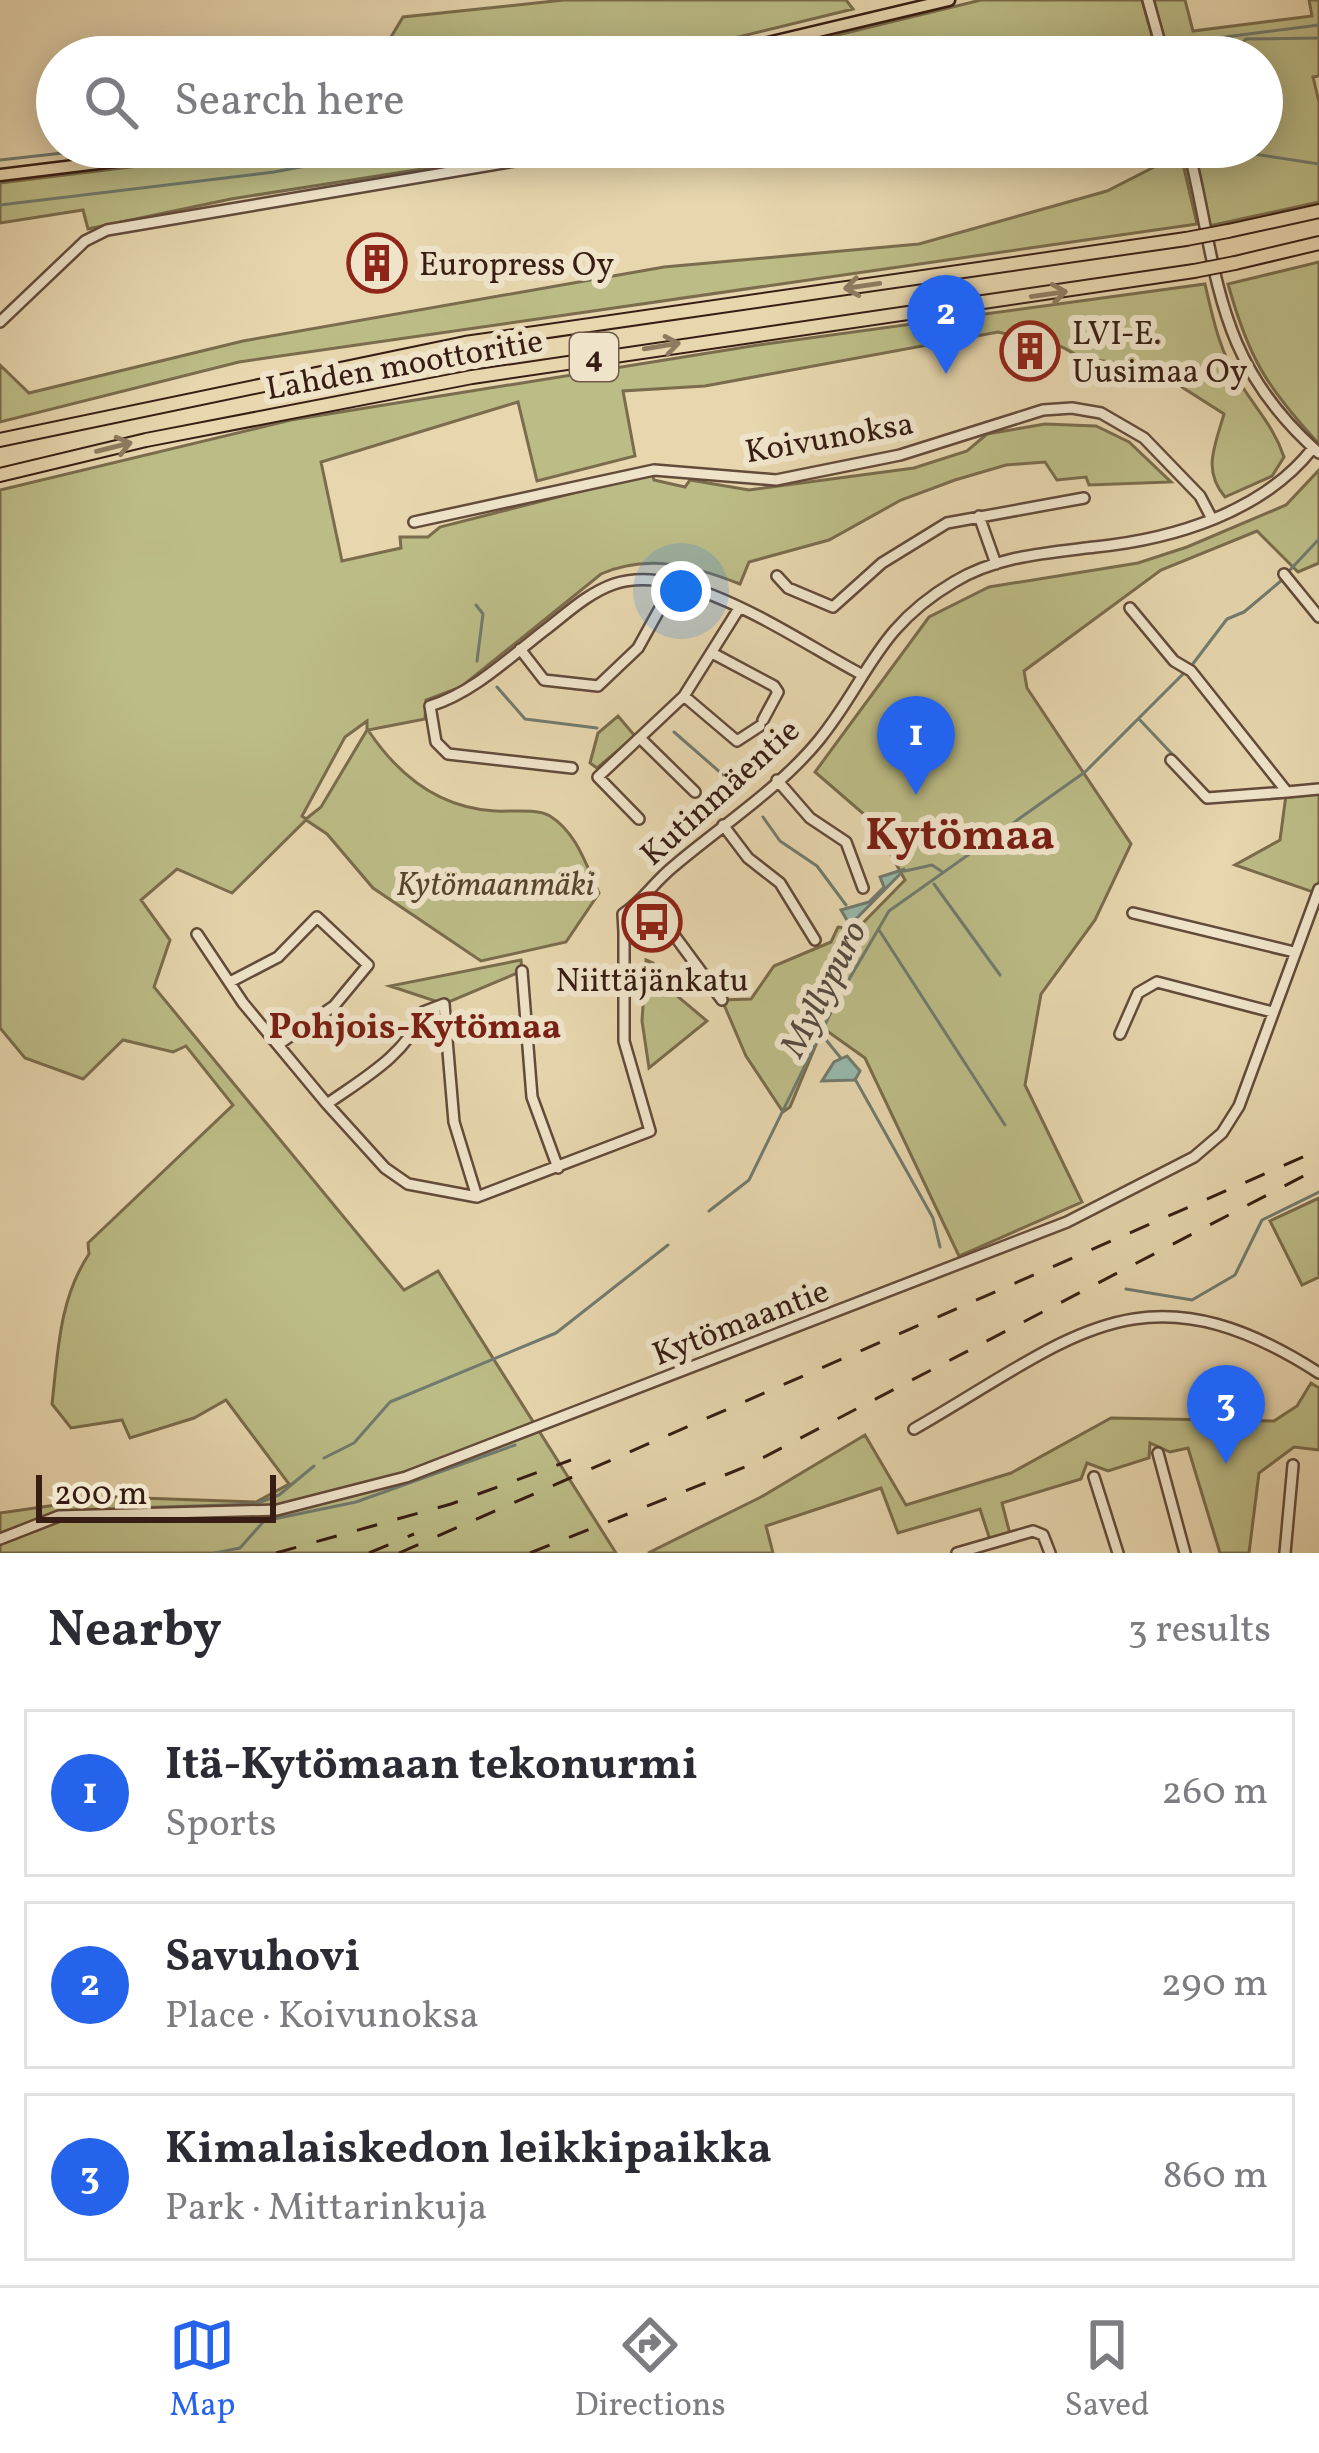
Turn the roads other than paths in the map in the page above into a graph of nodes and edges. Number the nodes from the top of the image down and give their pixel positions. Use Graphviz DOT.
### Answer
graph roads {
  1 [pos="950,0"];
  2 [pos="1148,0"];
  3 [pos="798,36"];
  4 [pos="1158,36"];
  5 [pos="57,168"];
  6 [pos="474,168"];
  7 [pos="1193,168"];
  8 [pos="0,175"];
  9 [pos="1319,211"];
  10 [pos="1319,243"];
  11 [pos="0,322"];
  12 [pos="0,440"];
  13 [pos="1316,451"];
  14 [pos="0,475"];
  15 [pos="1084,498"];
  16 [pos="979,516"];
  17 [pos="1211,517"];
  18 [pos="414,522"];
  19 [pos="996,563"];
  20 [pos="1284,574"];
  21 [pos="777,576"];
  22 [pos="675,581"];
  23 [pos="1130,608"];
  24 [pos="738,610"];
  25 [pos="1319,617"];
  26 [pos="520,649"];
  27 [pos="715,654"];
  28 [pos="859,673"];
  29 [pos="684,696"];
  30 [pos="641,739"];
  31 [pos="1172,760"];
  32 [pos="572,768"];
  33 [pos="777,780"];
  34 [pos="1319,789"];
  35 [pos="695,792"];
  36 [pos="1287,792"];
  37 [pos="640,819"];
  38 [pos="723,825"];
  39 [pos="863,888"];
  40 [pos="1319,889"];
  41 [pos="644,902"];
  42 [pos="1132,913"];
  43 [pos="624,932"];
  44 [pos="197,934"];
  45 [pos="815,940"];
  46 [pos="1294,952"];
  47 [pos="522,971"];
  48 [pos="230,982"];
  49 [pos="722,1000"];
  50 [pos="1273,1012"];
  51 [pos="1120,1034"];
  52 [pos="279,1044"];
  53 [pos="327,1104"];
  54 [pos="558,1168"];
  55 [pos="477,1197"];
  56 [pos="1319,1373"];
  57 [pos="914,1429"];
  58 [pos="1158,1453"];
  59 [pos="1293,1465"];
  60 [pos="1094,1477"];
  61 [pos="0,1539"];
  62 [pos="957,1553"];
  63 [pos="1050,1553"];
  64 [pos="1118,1553"];
  65 [pos="1185,1553"];
  66 [pos="1285,1553"];
  1 -- 3 [label="main road"];
  2 -- 4 [label="street"];
  5 -- 8 [label="main road"];
  6 -- 11 [label="street"];
  7 -- 13 [label="street"];
  9 -- 12 [label="highway, Lahden moottoritie / 4, one-way, bridge"];
  14 -- 10 [label="highway, Lahden moottoritie / 4, one-way, bridge"];
  13 -- 17 [label="street, Kutinmäentie"];
  15 -- 16 [label="street"];
  16 -- 19 [label="street"];
  16 -- 21 [label="street"];
  17 -- 18 [label="street, Koivunoksa"];
  17 -- 19 [label="street, Kutinmäentie"];
  19 -- 28 [label="street, Kutinmäentie"];
  20 -- 25 [label="street"];
  22 -- 24 [label="street"];
  22 -- 26 [label="street"];
  22 -- 26 [label="street"];
  23 -- 36 [label="street"];
  24 -- 27 [label="street"];
  24 -- 28 [label="street"];
  26 -- 32 [label="street"];
  27 -- 29 [label="street"];
  27 -- 29 [label="street"];
  28 -- 33 [label="street, Kutinmäentie"];
  29 -- 30 [label="street"];
  30 -- 35 [label="street"];
  30 -- 37 [label="street"];
  31 -- 36 [label="street"];
  33 -- 38 [label="street, Kutinmäentie"];
  33 -- 39 [label="street"];
  34 -- 36 [label="street"];
  38 -- 41 [label="street, Kutinmäentie"];
  38 -- 45 [label="street"];
  40 -- 46 [label="street, Kytömaantie"];
  41 -- 43 [label="street, Kutinmäentie"];
  41 -- 43 [label="street, Kutinmäentie"];
  41 -- 49 [label="street"];
  42 -- 46 [label="street"];
  43 -- 54 [label="street"];
  44 -- 48 [label="street"];
  46 -- 50 [label="street, Kytömaantie"];
  47 -- 54 [label="street"];
  48 -- 52 [label="street"];
  48 -- 52 [label="street"];
  50 -- 51 [label="street"];
  50 -- 61 [label="street, Kytömaantie"];
  52 -- 53 [label="street"];
  53 -- 55 [label="street"];
  53 -- 55 [label="street"];
  54 -- 55 [label="street"];
  56 -- 57 [label="street"];
  58 -- 65 [label="street"];
  59 -- 66 [label="street"];
  60 -- 64 [label="street"];
  62 -- 63 [label="street"];
}
